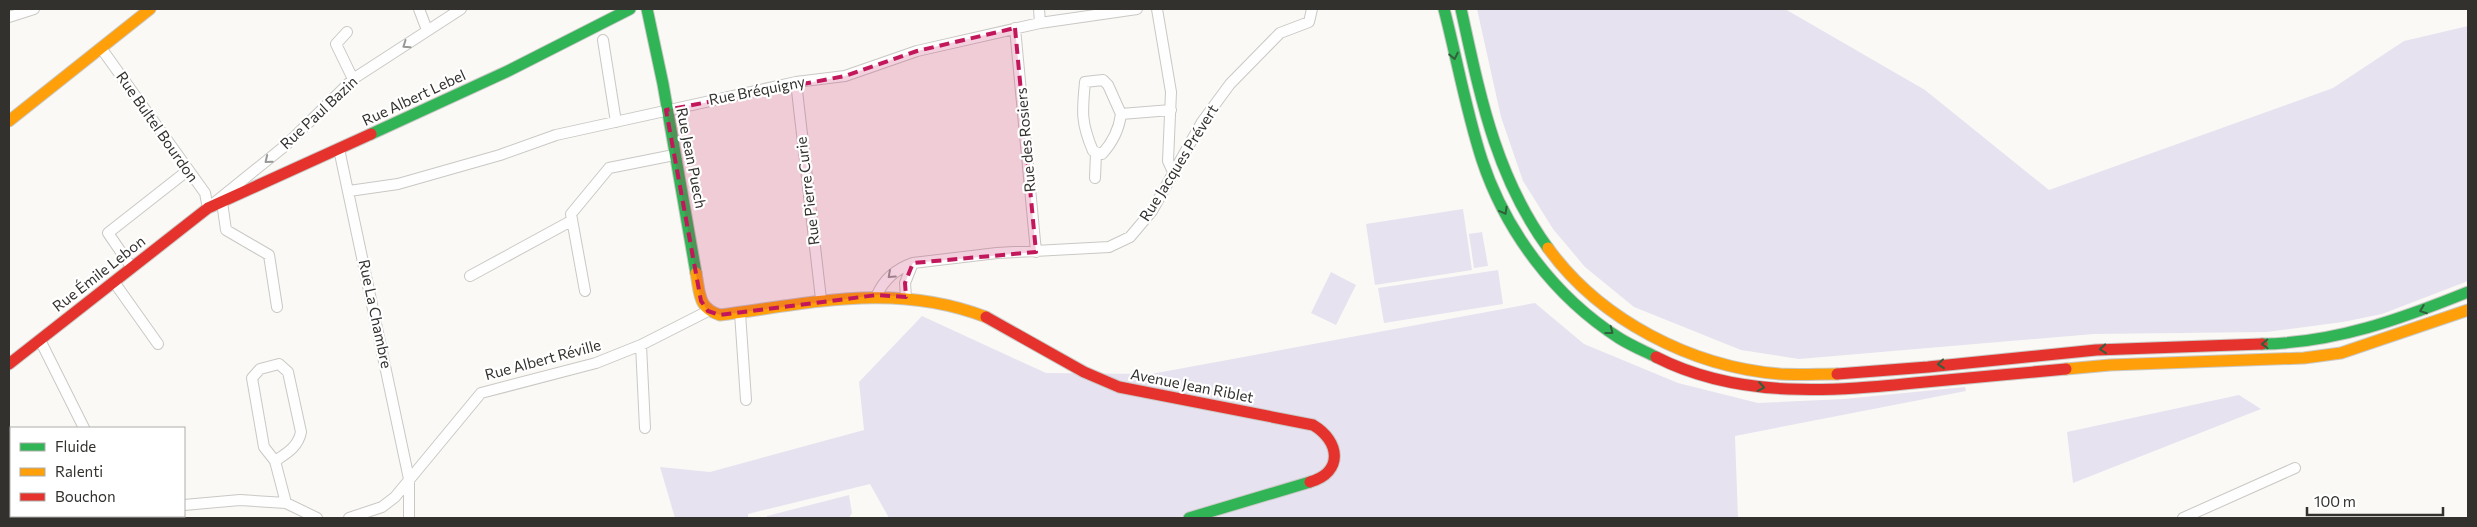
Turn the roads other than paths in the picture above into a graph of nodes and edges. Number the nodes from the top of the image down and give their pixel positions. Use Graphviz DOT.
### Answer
graph roads {
  1 [pos="34,9"];
  2 [pos="150,9"];
  3 [pos="419,9"];
  4 [pos="461,9"];
  5 [pos="630,9"];
  6 [pos="647,9"];
  7 [pos="1039,9"];
  8 [pos="1137,9"];
  9 [pos="1157,9"];
  10 [pos="1312,9"];
  11 [pos="1444,9"];
  12 [pos="1461,9"];
  13 [pos="9,17"];
  14 [pos="1040,23"];
  15 [pos="1016,28"];
  16 [pos="427,30"];
  17 [pos="347,32"];
  18 [pos="603,40"];
  19 [pos="101,48"];
  20 [pos="353,79"];
  21 [pos="796,82"];
  22 [pos="666,110"];
  23 [pos="1171,110"];
  24 [pos="1121,114"];
  25 [pos="9,122"];
  26 [pos="616,122"];
  27 [pos="339,149"];
  28 [pos="1096,153"];
  29 [pos="674,155"];
  30 [pos="187,171"];
  31 [pos="1173,172"];
  32 [pos="1095,178"];
  33 [pos="349,191"];
  34 [pos="222,202"];
  35 [pos="208,208"];
  36 [pos="571,221"];
  37 [pos="1036,252"];
  38 [pos="913,263"];
  39 [pos="132,268"];
  40 [pos="470,276"];
  41 [pos="114,282"];
  42 [pos="585,291"];
  43 [pos="2468,292"];
  44 [pos="877,295"];
  45 [pos="906,297"];
  46 [pos="821,300"];
  47 [pos="277,307"];
  48 [pos="2468,310"];
  49 [pos="708,311"];
  50 [pos="740,312"];
  51 [pos="40,340"];
  52 [pos="158,344"];
  53 [pos="641,344"];
  54 [pos="9,364"];
  55 [pos="746,400"];
  56 [pos="84,427"];
  57 [pos="645,428"];
  58 [pos="275,461"];
  59 [pos="2294,468"];
  60 [pos="409,479"];
  61 [pos="286,503"];
  62 [pos="185,505"];
  63 [pos="317,518"];
  64 [pos="349,518"];
  65 [pos="408,518"];
  66 [pos="1188,518"];
  67 [pos="2183,518"];
  1 -- 13 [label="street"];
  2 -- 19 [label="main road"];
  3 -- 16 [label="street"];
  4 -- 16 [label="street, Rue Paul Bazin"];
  5 -- 27 [label="main road, Rue Albert Lebel"];
  6 -- 22 [label="main road, Rue Jean Puech"];
  7 -- 14 [label="street"];
  8 -- 14 [label="street, Rue Bréquigny"];
  9 -- 23 [label="street"];
  10 -- 31 [label="street, Rue Jacques Prévert"];
  11 -- 48 [label="main road, one-way"];
  43 -- 12 [label="main road, one-way"];
  14 -- 15 [label="street, Rue Bréquigny"];
  15 -- 21 [label="street, Rue Bréquigny"];
  15 -- 37 [label="street, Rue des Rosiers"];
  16 -- 20 [label="street, Rue Paul Bazin, one-way"];
  17 -- 20 [label="street"];
  18 -- 26 [label="street"];
  19 -- 25 [label="main road"];
  19 -- 30 [label="street, Rue Bultel Bourdon"];
  20 -- 35 [label="street, Rue Paul Bazin, one-way"];
  21 -- 22 [label="street, Rue Bréquigny"];
  21 -- 46 [label="street, Rue Pierre Curie"];
  22 -- 26 [label="street, Rue Bréquigny"];
  22 -- 29 [label="main road, Rue Jean Puech"];
  23 -- 24 [label="street"];
  23 -- 31 [label="street"];
  24 -- 28 [label="street"];
  24 -- 28 [label="street"];
  26 -- 33 [label="street, Rue Bréquigny"];
  27 -- 33 [label="street, Rue La Chambre"];
  27 -- 34 [label="main road, Rue Albert Lebel"];
  28 -- 32 [label="street"];
  29 -- 36 [label="street"];
  29 -- 49 [label="main road, Rue Jean Puech"];
  30 -- 35 [label="street, Rue Bultel Bourdon"];
  30 -- 39 [label="street"];
  31 -- 37 [label="street, Rue Jacques Prévert"];
  33 -- 60 [label="street, Rue La Chambre"];
  34 -- 35 [label="main road, Rue Albert Lebel"];
  34 -- 47 [label="street"];
  35 -- 39 [label="main road, Rue Émile Lebon"];
  36 -- 40 [label="street"];
  36 -- 42 [label="street"];
  37 -- 38 [label="street, Rue Jacques Prévert"];
  38 -- 44 [label="street, Rue Jacques Prévert, one-way"];
  38 -- 45 [label="street"];
  39 -- 41 [label="main road, Rue Émile Lebon"];
  41 -- 51 [label="main road, Rue Émile Lebon"];
  41 -- 52 [label="street"];
  44 -- 45 [label="main road, Avenue Jean Riblet"];
  44 -- 46 [label="main road"];
  45 -- 66 [label="main road, Avenue Jean Riblet"];
  46 -- 50 [label="main road"];
  49 -- 50 [label="main road"];
  49 -- 53 [label="street, Rue Albert Réville"];
  50 -- 55 [label="street"];
  51 -- 54 [label="main road, Rue Émile Lebon"];
  51 -- 56 [label="street"];
  53 -- 57 [label="street"];
  53 -- 60 [label="street, Rue Albert Réville"];
  58 -- 58 [label="street"];
  58 -- 61 [label="street"];
  59 -- 67 [label="street"];
  60 -- 64 [label="street, Rue Albert Réville"];
  60 -- 65 [label="street, Rue La Chambre"];
  61 -- 62 [label="street"];
  61 -- 63 [label="street"];
}
